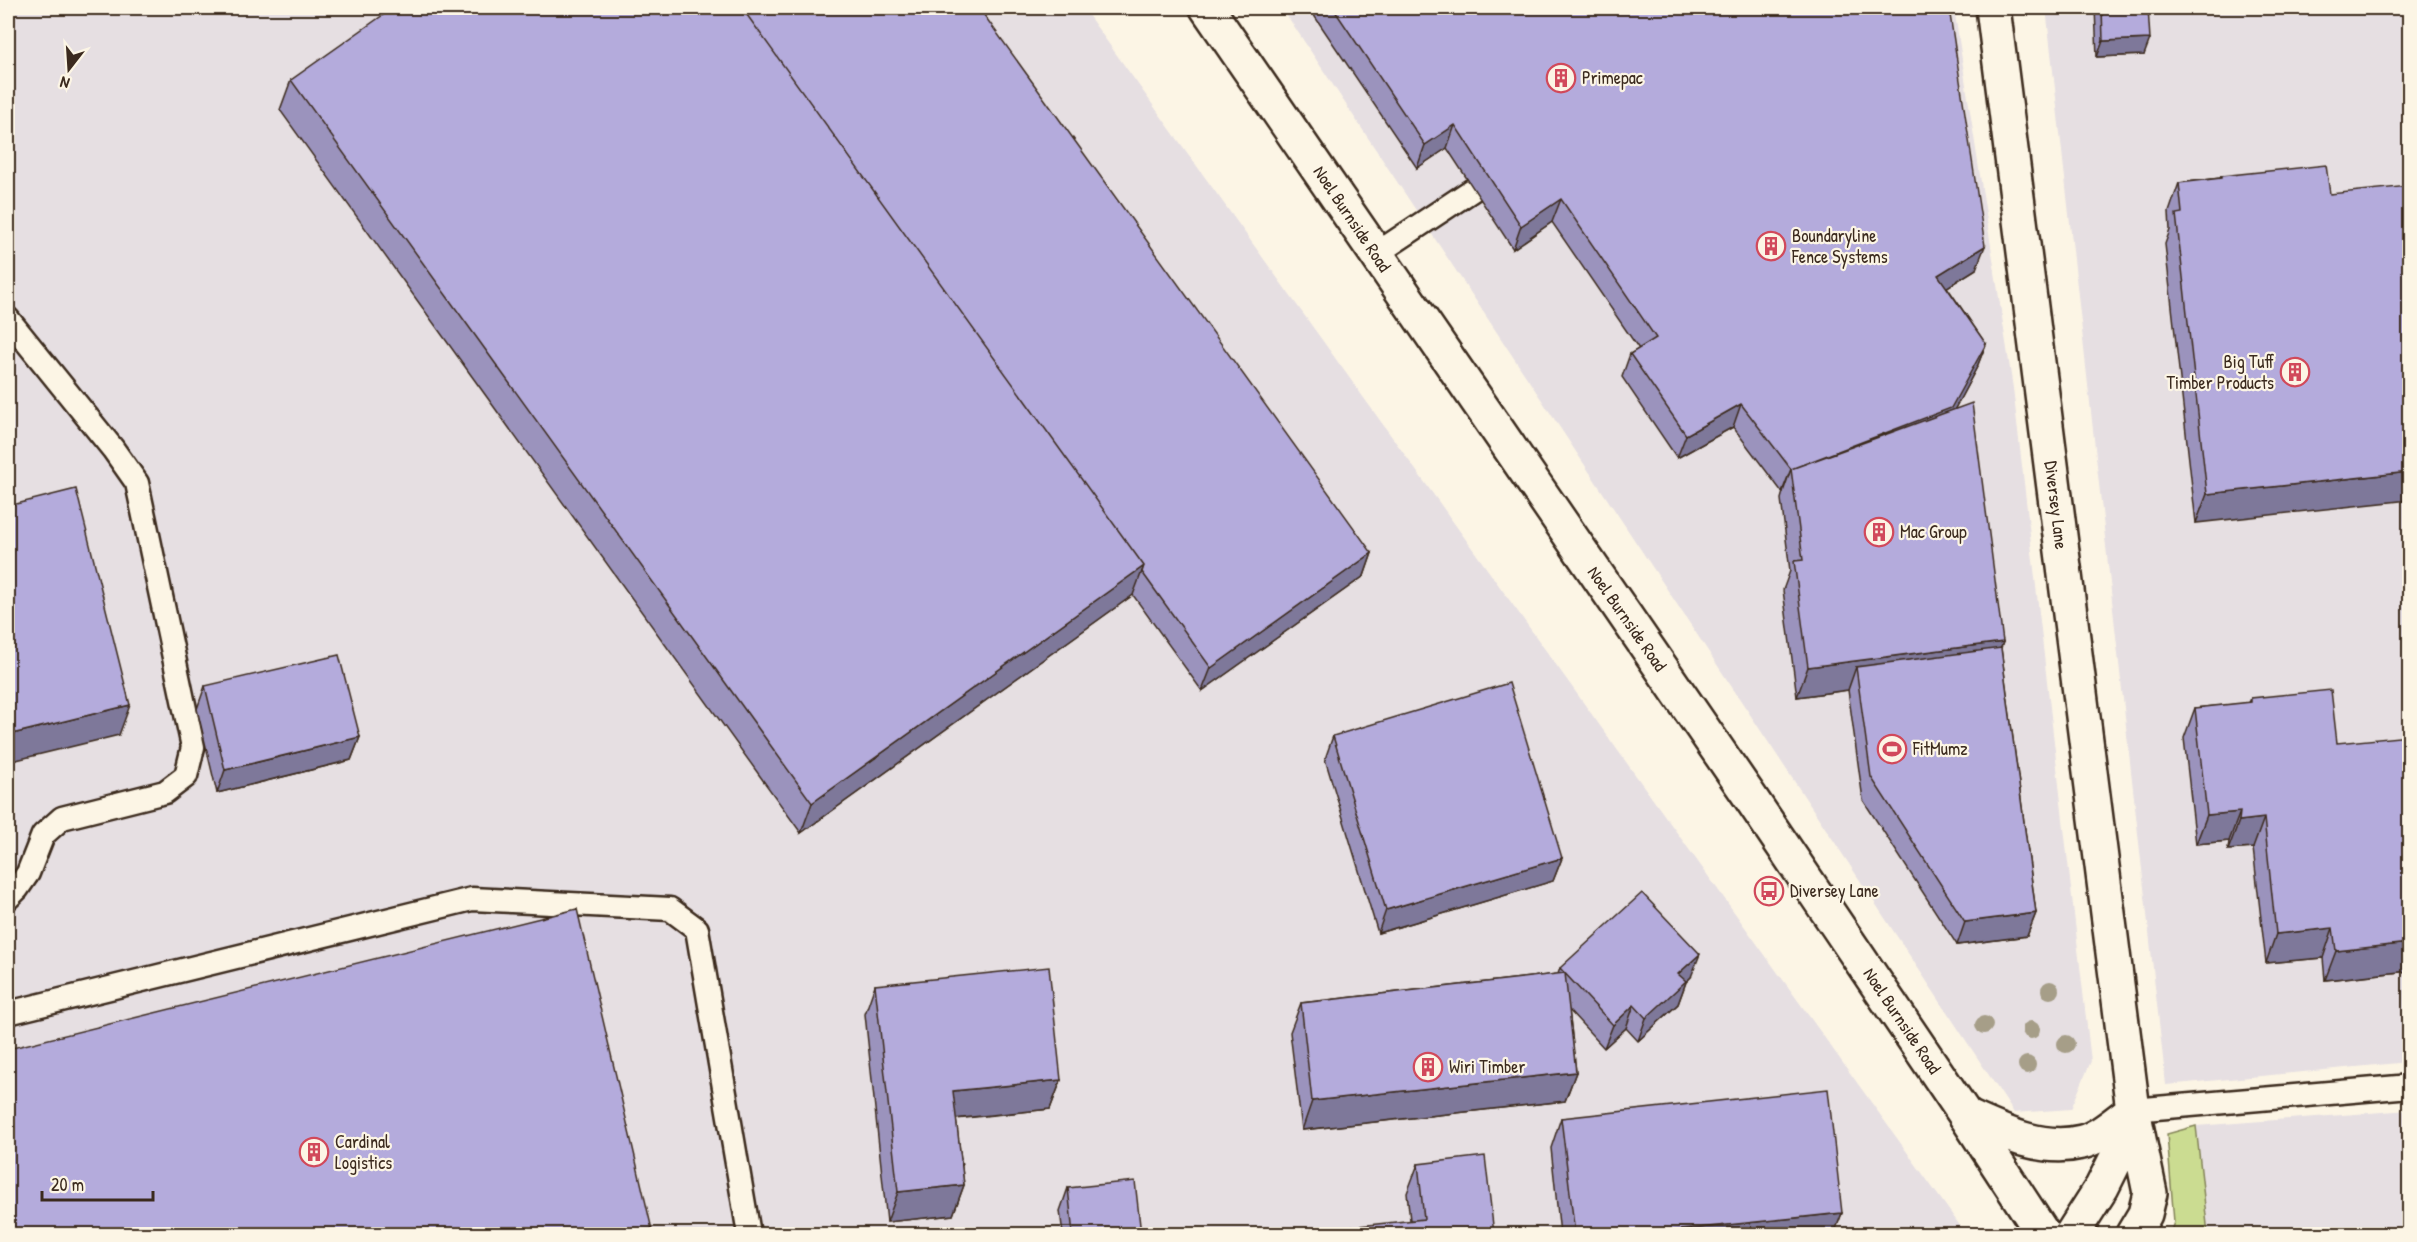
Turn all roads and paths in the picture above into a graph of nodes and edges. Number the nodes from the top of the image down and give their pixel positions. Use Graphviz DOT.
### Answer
graph roads {
  1 [pos="1207,8"];
  2 [pos="1993,8"];
  3 [pos="1474,189"];
  4 [pos="1376,254"];
  5 [pos="8,319"];
  6 [pos="8,898"];
  7 [pos="8,1013"];
  8 [pos="2409,1086"];
  9 [pos="2133,1110"];
  10 [pos="1966,1116"];
  11 [pos="2150,1193"];
  12 [pos="749,1234"];
  13 [pos="2043,1234"];
  14 [pos="2072,1234"];
  15 [pos="2133,1234"];
  16 [pos="2150,1234"];
  1 -- 4 [label="street, Noel Burnside Road"];
  2 -- 9 [label="street, Diversey Lane"];
  3 -- 4 [label="lane"];
  4 -- 10 [label="street, Noel Burnside Road"];
  5 -- 6 [label="lane"];
  7 -- 12 [label="lane"];
  8 -- 9 [label="lane"];
  9 -- 10 [label="street"];
  9 -- 11 [label="street, Diversey Lane"];
  9 -- 14 [label="street, Diversey Lane"];
  10 -- 13 [label="street, Noel Burnside Road"];
  11 -- 15 [label="street, Diversey Lane"];
  11 -- 16 [label="street"];
}
